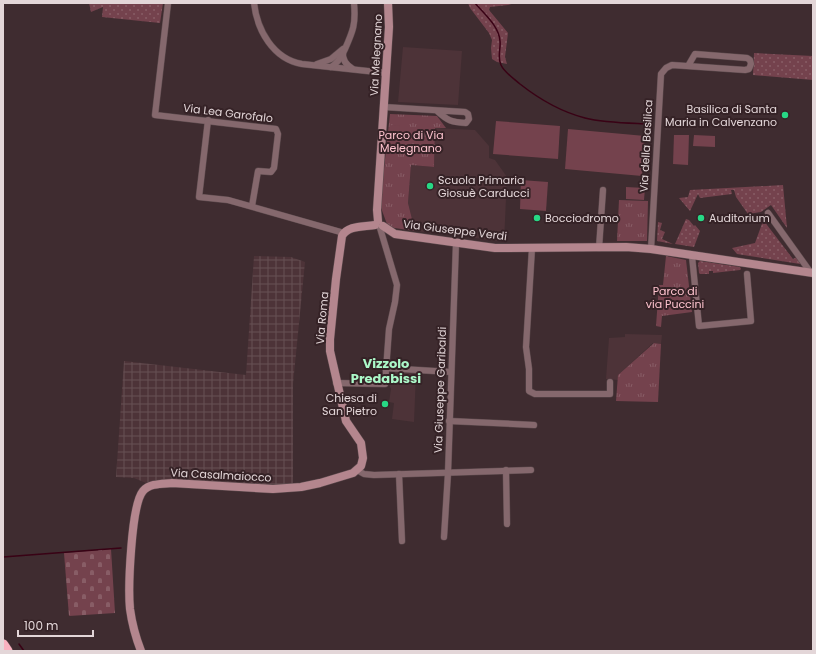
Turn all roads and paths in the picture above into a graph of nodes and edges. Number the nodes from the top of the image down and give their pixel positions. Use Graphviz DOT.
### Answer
graph roads {
  1 [pos="168,3"];
  2 [pos="254,3"];
  3 [pos="354,3"];
  4 [pos="388,3"];
  5 [pos="347,45"];
  6 [pos="344,52"];
  7 [pos="335,56"];
  8 [pos="312,65"];
  9 [pos="688,66"];
  10 [pos="331,67"];
  11 [pos="354,69"];
  12 [pos="386,73"];
  13 [pos="384,107"];
  14 [pos="437,111"];
  15 [pos="208,120"];
  16 [pos="603,190"];
  17 [pos="252,206"];
  18 [pos="768,214"];
  19 [pos="379,225"];
  20 [pos="344,232"];
  21 [pos="456,243"];
  22 [pos="532,248"];
  23 [pos="599,248"];
  24 [pos="651,250"];
  25 [pos="692,256"];
  26 [pos="812,273"];
  27 [pos="747,274"];
  28 [pos="385,368"];
  29 [pos="451,372"];
  30 [pos="610,382"];
  31 [pos="336,383"];
  32 [pos="449,422"];
  33 [pos="534,425"];
  34 [pos="357,470"];
  35 [pos="506,470"];
  36 [pos="531,470"];
  37 [pos="448,473"];
  38 [pos="399,474"];
  39 [pos="507,524"];
  40 [pos="444,537"];
  41 [pos="402,541"];
  42 [pos="3,645"];
  43 [pos="7,651"];
  44 [pos="141,651"];
  1 -- 15 [label="street, Via Lea Garofalo"];
  2 -- 8 [label="street"];
  3 -- 5 [label="street"];
  4 -- 12 [label="street, Via Melegnano"];
  5 -- 6 [label="street"];
  5 -- 7 [label="street"];
  6 -- 10 [label="street"];
  6 -- 11 [label="street"];
  7 -- 8 [label="street"];
  7 -- 10 [label="street"];
  8 -- 10 [label="street"];
  9 -- 9 [label="street, Via della Basilica"];
  9 -- 24 [label="street, Via della Basilica"];
  10 -- 11 [label="street"];
  11 -- 12 [label="street"];
  12 -- 13 [label="street, Via Melegnano"];
  13 -- 14 [label="street, Via Melegnano"];
  13 -- 19 [label="street, Via Melegnano"];
  15 -- 17 [label="street"];
  15 -- 17 [label="street, Via Lea Garofalo"];
  16 -- 23 [label="street"];
  17 -- 20 [label="street"];
  18 -- 26 [label="street, Via Giuseppe Verdi"];
  19 -- 20 [label="street"];
  19 -- 21 [label="street, Via Giuseppe Verdi"];
  19 -- 28 [label="street"];
  20 -- 31 [label="street, Via Roma"];
  21 -- 22 [label="street, Via Giuseppe Verdi"];
  21 -- 29 [label="street, Via Giuseppe Garibaldi"];
  22 -- 23 [label="street, Via Giuseppe Verdi"];
  22 -- 30 [label="street"];
  23 -- 24 [label="street, Via Giuseppe Verdi"];
  24 -- 25 [label="street, Via Giuseppe Verdi"];
  25 -- 26 [label="street, Via Giuseppe Verdi"];
  25 -- 27 [label="street"];
  28 -- 29 [label="street"];
  28 -- 31 [label="street"];
  29 -- 32 [label="street, Via Giuseppe Garibaldi"];
  31 -- 34 [label="street, Via Roma"];
  32 -- 33 [label="street"];
  32 -- 37 [label="street, Via Giuseppe Garibaldi"];
  34 -- 38 [label="street"];
  34 -- 44 [label="street, Via Casalmaiocco"];
  35 -- 36 [label="street"];
  35 -- 37 [label="street"];
  35 -- 39 [label="street"];
  37 -- 38 [label="street"];
  37 -- 40 [label="street, Via Giuseppe Garibaldi"];
  38 -- 41 [label="street"];
  42 -- 43 [label="highway"];
}
